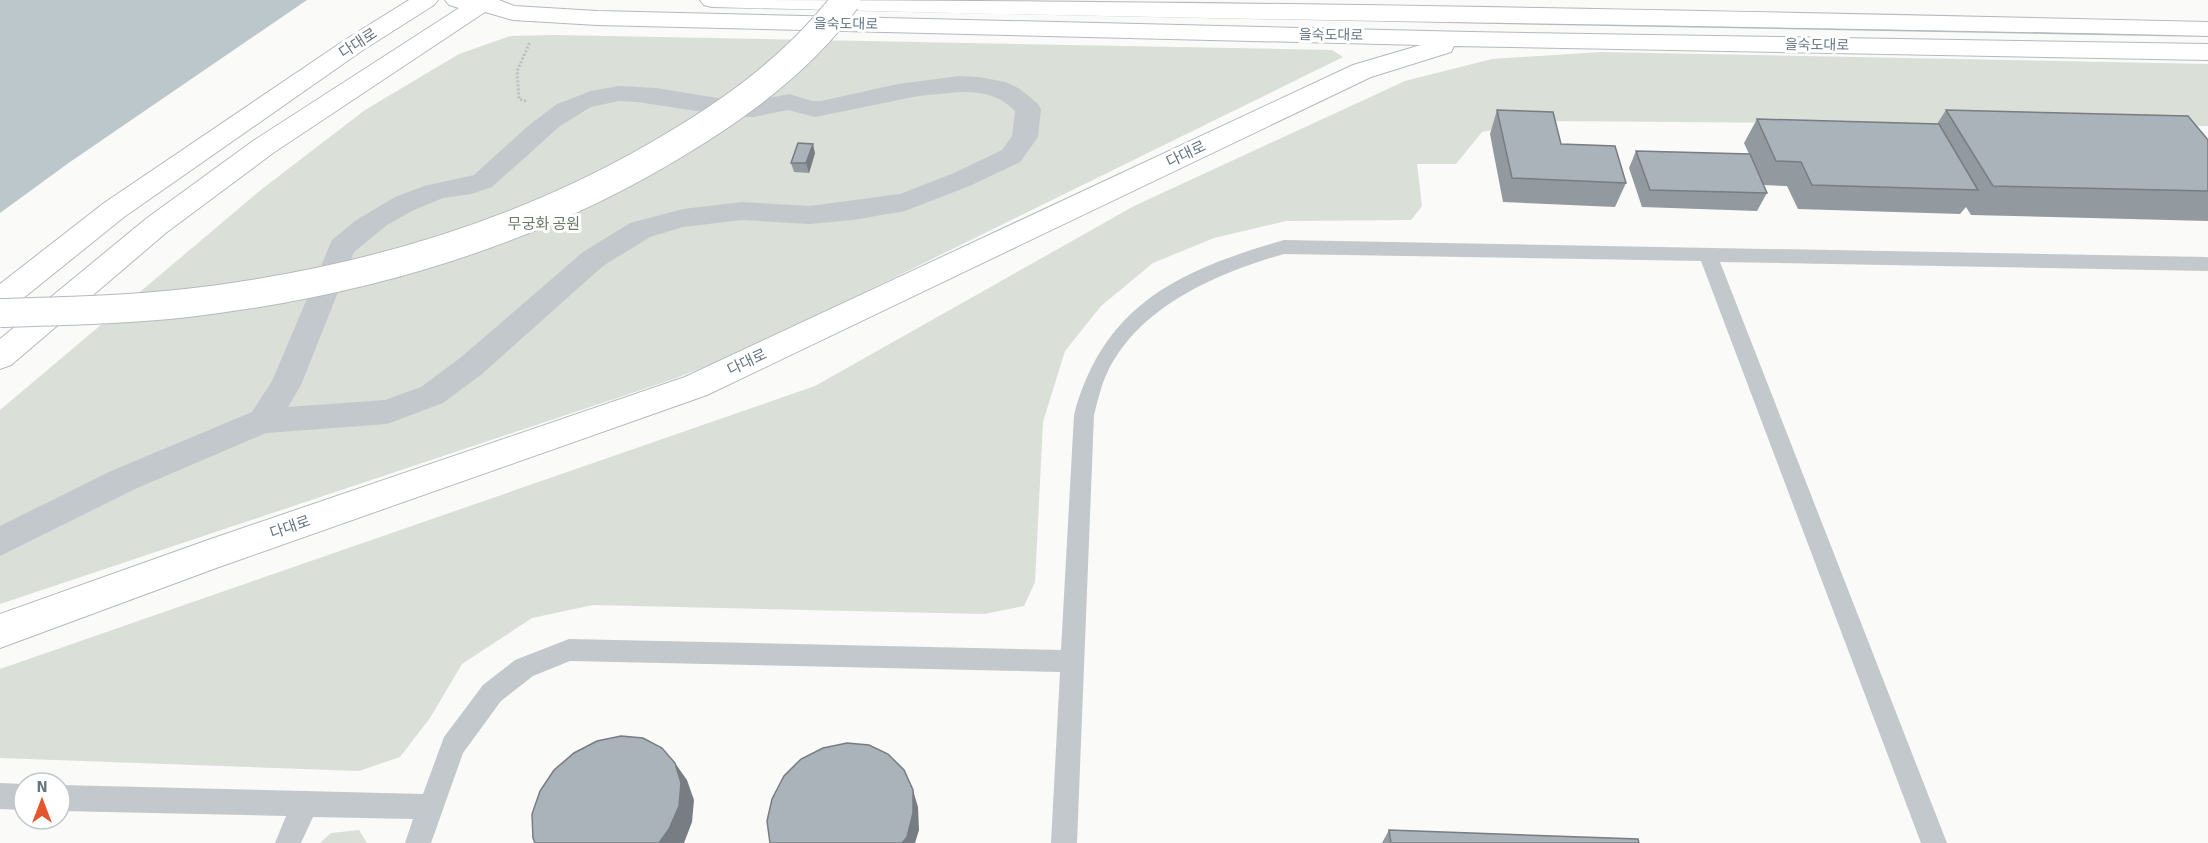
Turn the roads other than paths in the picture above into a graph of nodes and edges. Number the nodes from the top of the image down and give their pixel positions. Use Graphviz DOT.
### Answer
graph roads {
  1 [pos="426,0"];
  2 [pos="712,0"];
  3 [pos="846,0"];
  4 [pos="475,1"];
  5 [pos="2208,8"];
  6 [pos="1867,10"];
  7 [pos="2208,29"];
  8 [pos="1470,39"];
  9 [pos="2208,52"];
  10 [pos="1708,255"];
  11 [pos="2208,264"];
  12 [pos="0,300"];
  13 [pos="0,313"];
  14 [pos="0,357"];
  15 [pos="263,421"];
  16 [pos="0,542"];
  17 [pos="0,631"];
  18 [pos="1073,661"];
  19 [pos="72,798"];
  20 [pos="305,804"];
  21 [pos="431,807"];
  22 [pos="288,843"];
  23 [pos="418,843"];
  24 [pos="1064,843"];
  25 [pos="1934,843"];
  1 -- 12 [label="main road, 다대로"];
  2 -- 6 [label="main road, 을숙도대로"];
  3 -- 13 [label="main road, bridge"];
  4 -- 8 [label="main road, 을숙도대로"];
  4 -- 14 [label="main road"];
  5 -- 6 [label="main road, 을숙도대로"];
  6 -- 7 [label="main road, 을숙도대로"];
  8 -- 9 [label="main road, 을숙도대로"];
  8 -- 17 [label="main road, 다대로"];
  10 -- 11 [label="lane"];
  10 -- 18 [label="lane"];
  10 -- 25 [label="lane"];
  15 -- 15 [label="street"];
  15 -- 16 [label="street"];
  18 -- 21 [label="lane"];
  18 -- 24 [label="lane"];
  19 -- 20 [label="lane"];
  20 -- 21 [label="lane"];
  20 -- 22 [label="lane"];
  21 -- 23 [label="lane"];
}
